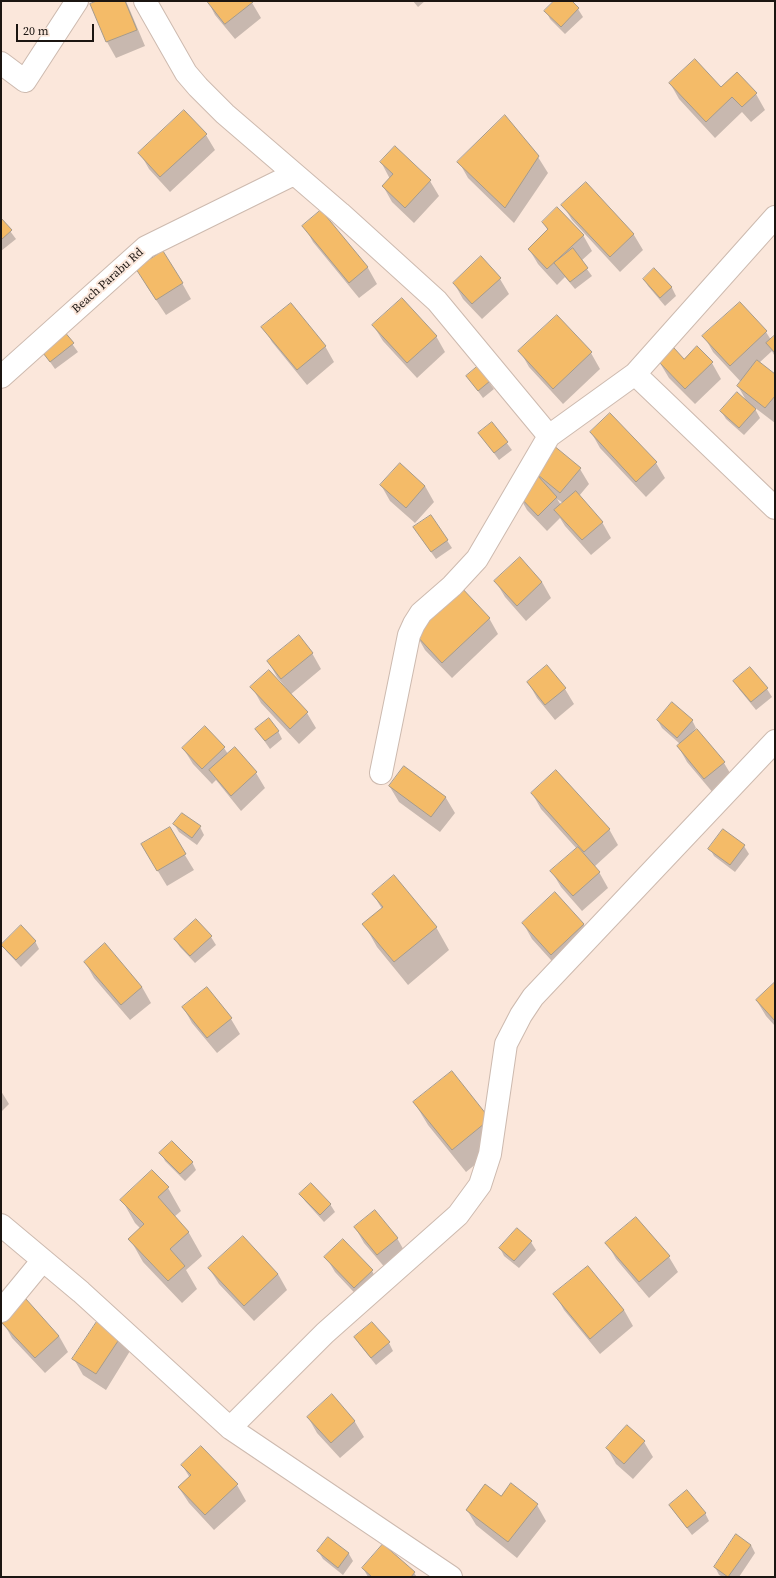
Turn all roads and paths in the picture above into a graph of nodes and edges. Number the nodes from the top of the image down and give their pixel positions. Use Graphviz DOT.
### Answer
graph roads {
  1 [pos="77,1"];
  2 [pos="145,1"];
  3 [pos="1,64"];
  4 [pos="294,174"];
  5 [pos="775,217"];
  6 [pos="635,374"];
  7 [pos="1,377"];
  8 [pos="549,436"];
  9 [pos="775,508"];
  10 [pos="775,741"];
  11 [pos="381,773"];
  12 [pos="1,1225"];
  13 [pos="43,1260"];
  14 [pos="1,1311"];
  15 [pos="230,1428"];
  16 [pos="451,1577"];
  1 -- 3 [label="street"];
  2 -- 4 [label="street"];
  4 -- 7 [label="street, Beach Parabu Rd"];
  4 -- 8 [label="street"];
  5 -- 6 [label="street"];
  6 -- 8 [label="street"];
  6 -- 9 [label="street"];
  8 -- 11 [label="street"];
  10 -- 15 [label="street"];
  12 -- 13 [label="street"];
  13 -- 14 [label="street"];
  13 -- 15 [label="street"];
  15 -- 16 [label="street"];
}
